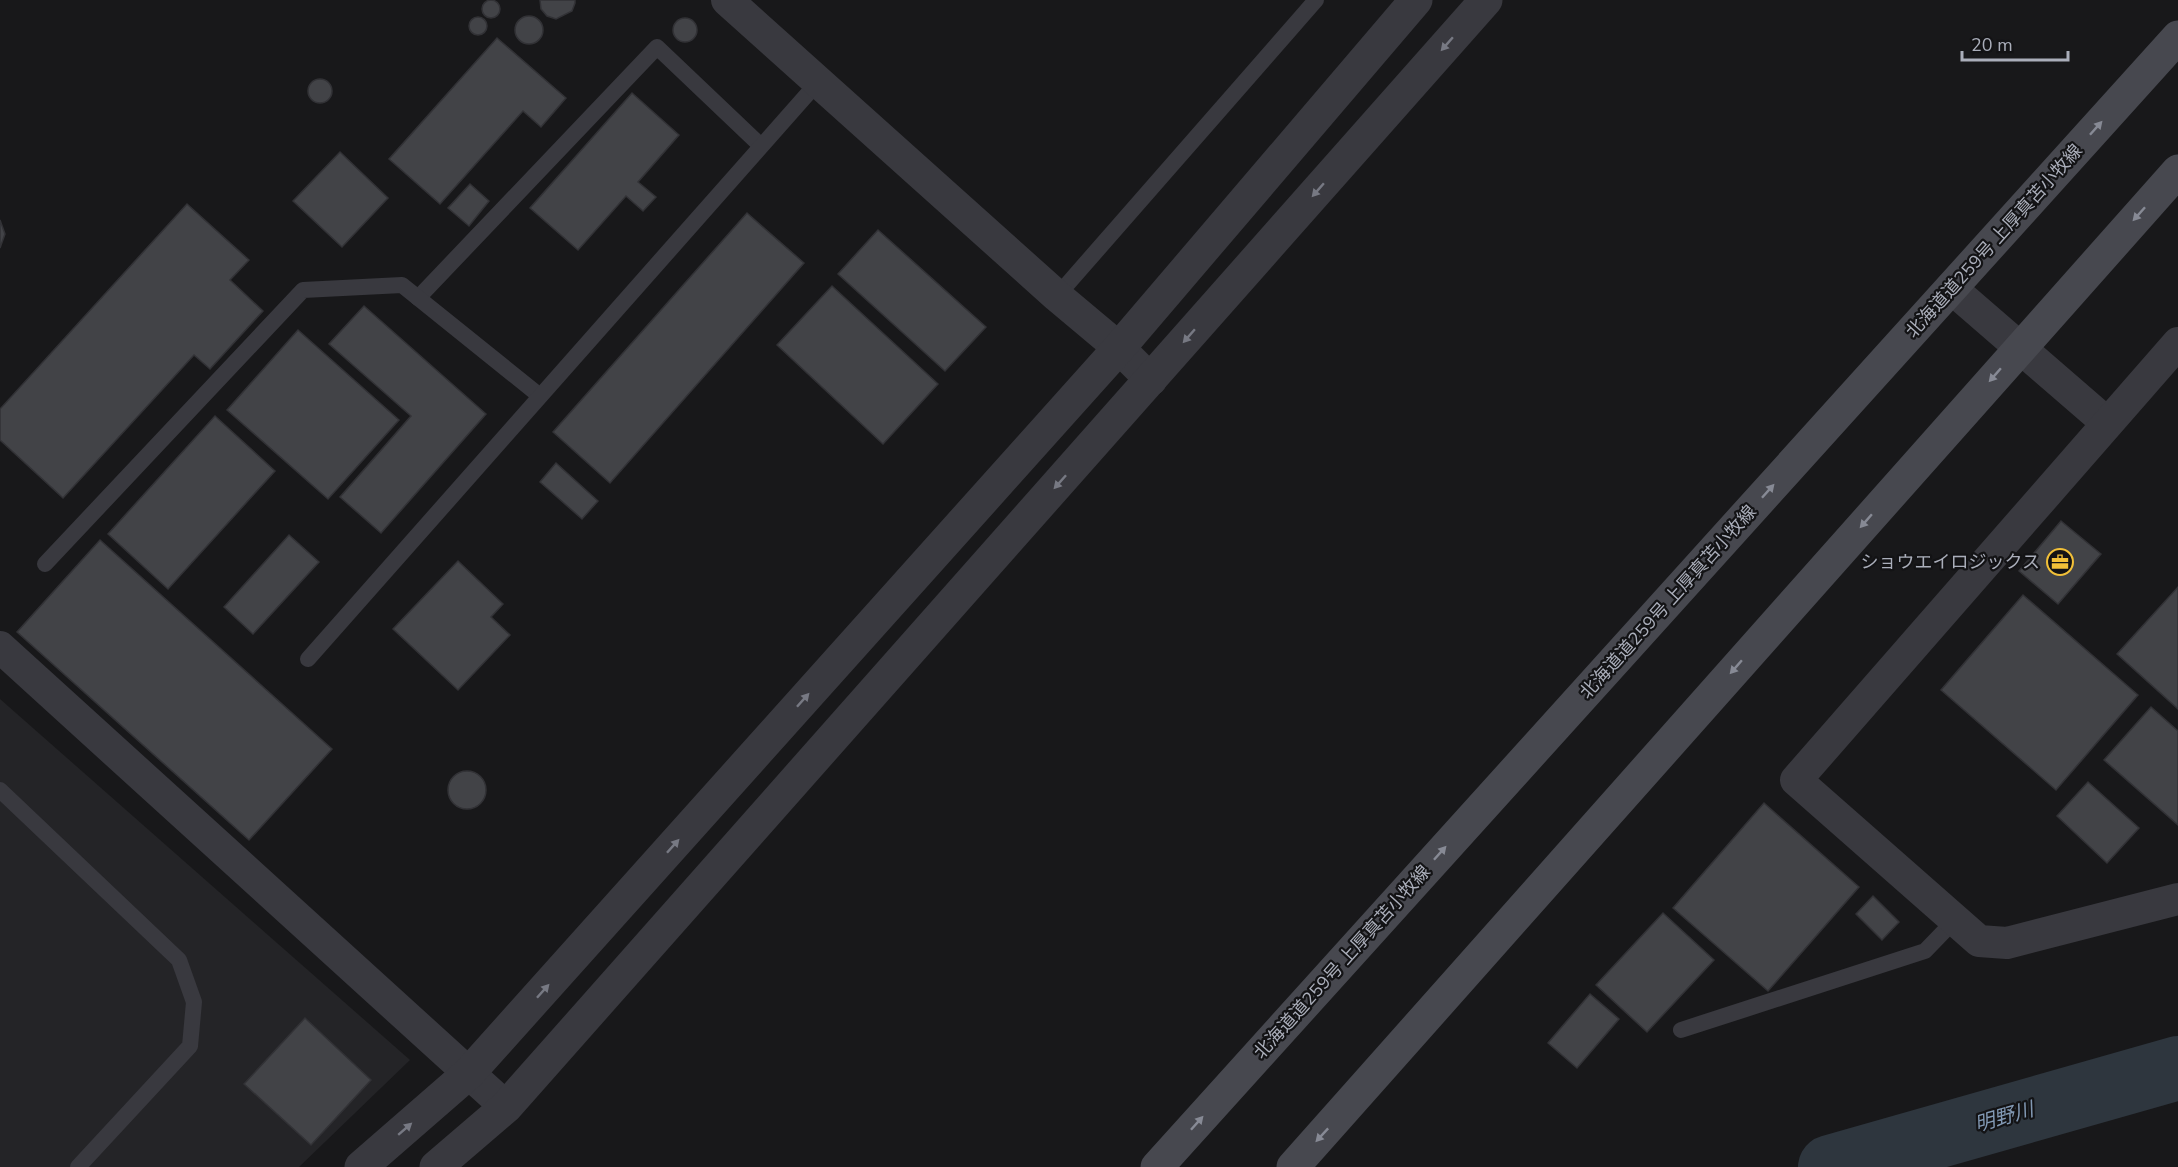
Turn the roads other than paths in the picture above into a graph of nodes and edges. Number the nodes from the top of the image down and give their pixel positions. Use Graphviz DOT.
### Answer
graph roads {
  1 [pos="727,0"];
  2 [pos="1316,0"];
  3 [pos="1416,0"];
  4 [pos="1486,0"];
  5 [pos="2178,37"];
  6 [pos="819,81"];
  7 [pos="761,146"];
  8 [pos="2178,171"];
  9 [pos="1951,288"];
  10 [pos="1057,296"];
  11 [pos="418,298"];
  12 [pos="2178,343"];
  13 [pos="2020,346"];
  14 [pos="1119,348"];
  15 [pos="1151,380"];
  16 [pos="540,396"];
  17 [pos="2107,423"];
  18 [pos="45,564"];
  19 [pos="0,647"];
  20 [pos="308,659"];
  21 [pos="0,790"];
  22 [pos="2178,899"];
  23 [pos="1955,920"];
  24 [pos="1681,1030"];
  25 [pos="470,1073"];
  26 [pos="506,1107"];
  27 [pos="78,1167"];
  28 [pos="361,1167"];
  29 [pos="436,1167"];
  30 [pos="1158,1167"];
  31 [pos="1293,1167"];
  1 -- 6 [label="street"];
  2 -- 10 [label="lane"];
  3 -- 14 [label="street"];
  4 -- 15 [label="street, one-way"];
  9 -- 5 [label="main road, 北海道道259号 上厚真苫小牧線, one-way"];
  6 -- 7 [label="lane"];
  6 -- 10 [label="street"];
  7 -- 11 [label="lane"];
  7 -- 16 [label="lane"];
  8 -- 13 [label="main road, one-way"];
  9 -- 13 [label="street"];
  30 -- 9 [label="main road, 北海道道259号 上厚真苫小牧線, one-way"];
  10 -- 14 [label="street"];
  11 -- 16 [label="lane"];
  11 -- 18 [label="lane"];
  12 -- 17 [label="street"];
  13 -- 17 [label="street"];
  13 -- 31 [label="main road, one-way"];
  14 -- 15 [label="street"];
  25 -- 14 [label="street, one-way"];
  15 -- 26 [label="street, one-way"];
  16 -- 20 [label="lane"];
  17 -- 23 [label="street"];
  19 -- 25 [label="street"];
  21 -- 27 [label="lane"];
  22 -- 23 [label="street"];
  23 -- 24 [label="lane"];
  25 -- 26 [label="street"];
  28 -- 25 [label="street, one-way"];
  26 -- 29 [label="street"];
}
